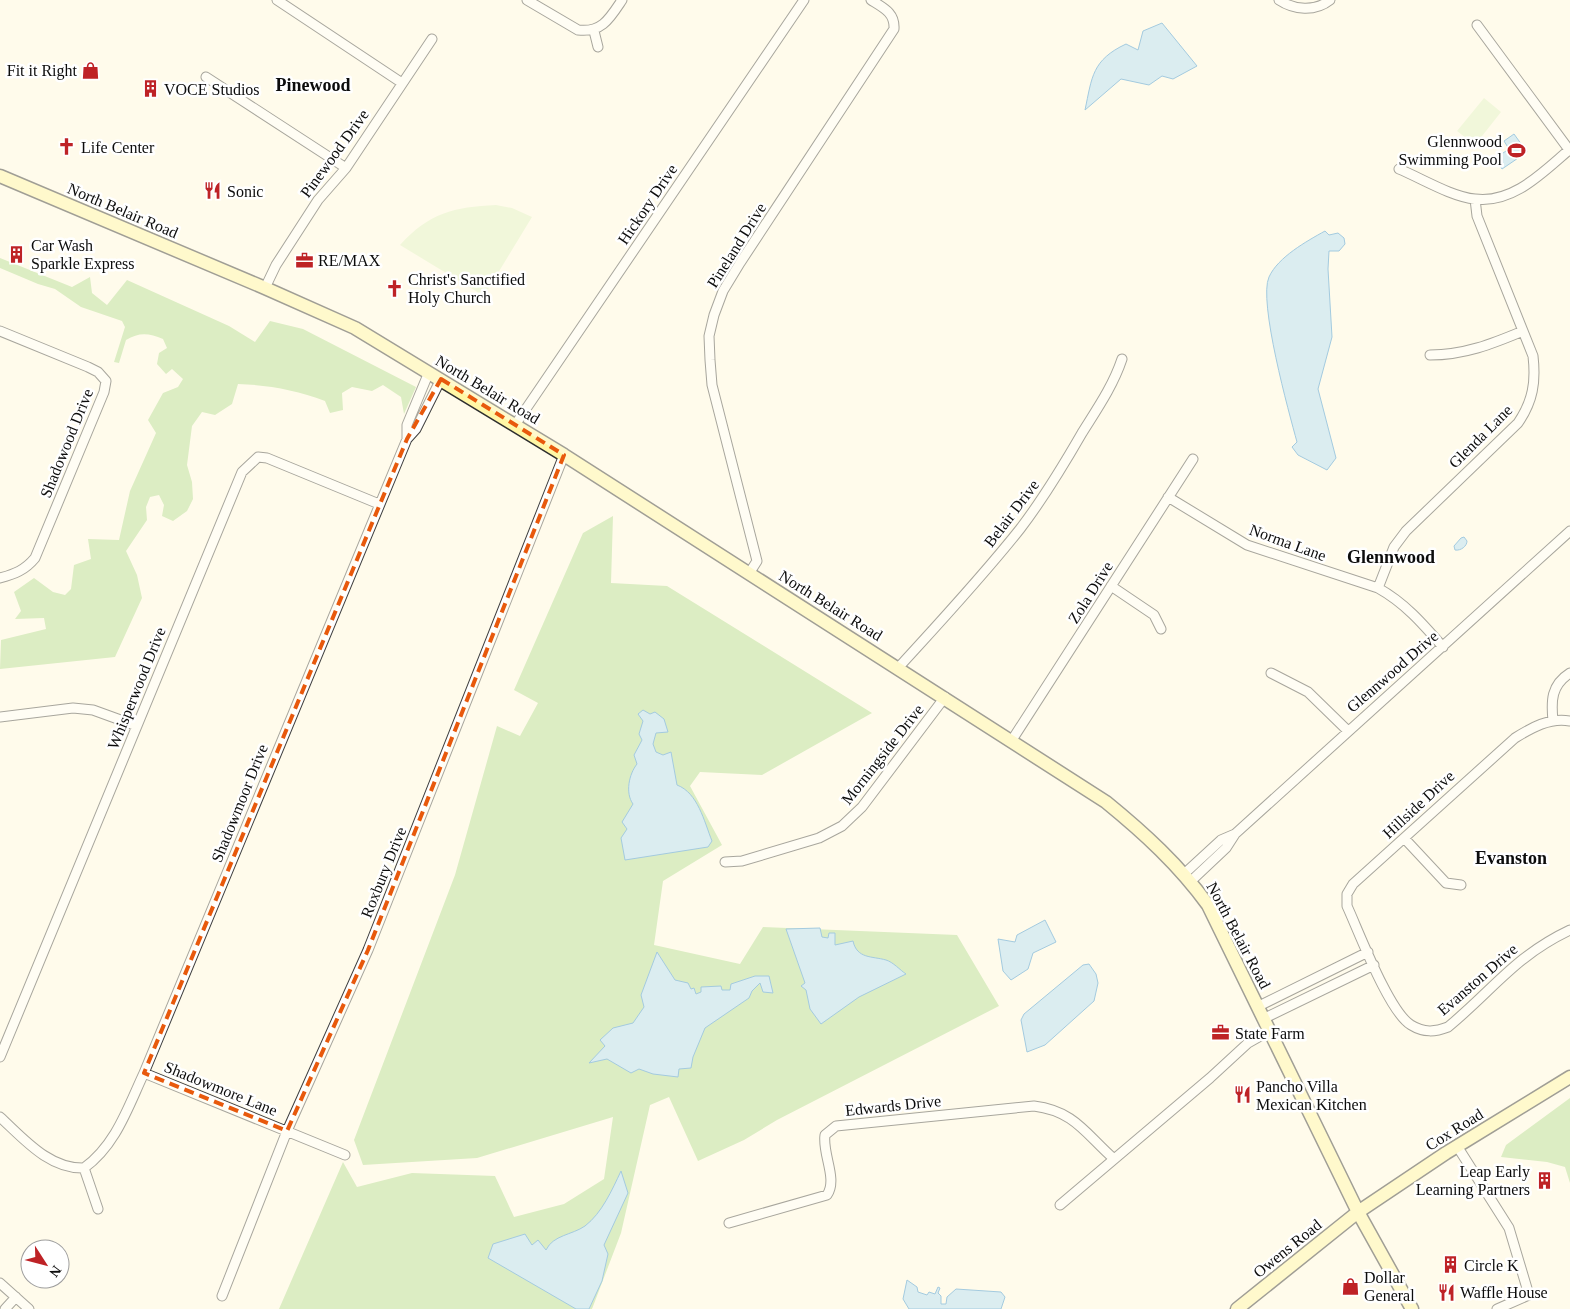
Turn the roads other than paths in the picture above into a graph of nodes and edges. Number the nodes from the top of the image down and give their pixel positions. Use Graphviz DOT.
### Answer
graph roads {
  1 [pos="277,0"];
  2 [pos="528,0"];
  3 [pos="622,0"];
  4 [pos="804,0"];
  5 [pos="871,0"];
  6 [pos="1279,0"];
  7 [pos="1330,0"];
  8 [pos="1477,25"];
  9 [pos="594,31"];
  10 [pos="432,39"];
  11 [pos="598,47"];
  12 [pos="206,77"];
  13 [pos="402,83"];
  14 [pos="1570,151"];
  15 [pos="346,168"];
  16 [pos="1400,169"];
  17 [pos="0,176"];
  18 [pos="1475,199"];
  19 [pos="265,288"];
  20 [pos="0,331"];
  21 [pos="1523,332"];
  22 [pos="1430,355"];
  23 [pos="1122,359"];
  24 [pos="429,372"];
  25 [pos="441,379"];
  26 [pos="415,406"];
  27 [pos="425,410"];
  28 [pos="515,425"];
  29 [pos="407,439"];
  30 [pos="564,455"];
  31 [pos="1193,459"];
  32 [pos="1168,497"];
  33 [pos="379,504"];
  34 [pos="1570,531"];
  35 [pos="750,572"];
  36 [pos="0,578"];
  37 [pos="1111,586"];
  38 [pos="1378,588"];
  39 [pos="1161,629"];
  40 [pos="1443,647"];
  41 [pos="899,667"];
  42 [pos="1271,673"];
  43 [pos="1570,673"];
  44 [pos="944,696"];
  45 [pos="0,717"];
  46 [pos="1553,721"];
  47 [pos="1570,721"];
  48 [pos="137,726"];
  49 [pos="1348,731"];
  50 [pos="1012,740"];
  51 [pos="1404,838"];
  52 [pos="726,862"];
  53 [pos="1188,878"];
  54 [pos="1461,885"];
  55 [pos="1570,930"];
  56 [pos="1368,952"];
  57 [pos="1374,965"];
  58 [pos="1259,1006"];
  59 [pos="1265,1018"];
  60 [pos="1271,1030"];
  61 [pos="0,1057"];
  62 [pos="144,1073"];
  63 [pos="1570,1077"];
  64 [pos="0,1117"];
  65 [pos="287,1131"];
  66 [pos="1457,1146"];
  67 [pos="345,1155"];
  68 [pos="1113,1158"];
  69 [pos="84,1168"];
  70 [pos="1060,1205"];
  71 [pos="98,1209"];
  72 [pos="1358,1212"];
  73 [pos="729,1223"];
  74 [pos="0,1283"];
  75 [pos="222,1296"];
  76 [pos="16,1297"];
  77 [pos="6,1309"];
  78 [pos="29,1309"];
  79 [pos="1237,1309"];
  80 [pos="1412,1309"];
  81 [pos="1497,1309"];
  1 -- 13 [label="street"];
  2 -- 9 [label="street"];
  3 -- 9 [label="street"];
  4 -- 28 [label="street, Hickory Drive"];
  5 -- 35 [label="street, Pineland Drive"];
  6 -- 7 [label="street"];
  8 -- 14 [label="street"];
  9 -- 11 [label="street"];
  10 -- 13 [label="street, Pinewood Drive"];
  12 -- 15 [label="street"];
  13 -- 15 [label="street, Pinewood Drive"];
  14 -- 18 [label="street"];
  15 -- 19 [label="street, Pinewood Drive"];
  16 -- 18 [label="street"];
  17 -- 19 [label="main road, North Belair Road"];
  18 -- 21 [label="street, Glenda Lane"];
  19 -- 24 [label="main road, North Belair Road"];
  20 -- 36 [label="street, Shadowood Drive"];
  21 -- 22 [label="street"];
  21 -- 38 [label="street, Glenda Lane"];
  23 -- 41 [label="street, Belair Drive"];
  24 -- 25 [label="main road, North Belair Road"];
  24 -- 26 [label="street, Shadowmoor Drive"];
  25 -- 27 [label="street, Shadowmoor Drive"];
  25 -- 28 [label="main road, North Belair Road"];
  26 -- 27 [label="street"];
  26 -- 29 [label="street, Shadowmoor Drive"];
  27 -- 29 [label="street, Shadowmoor Drive"];
  28 -- 30 [label="main road, North Belair Road"];
  29 -- 33 [label="street, Shadowmoor Drive"];
  30 -- 35 [label="main road, North Belair Road"];
  30 -- 65 [label="street, Roxbury Drive"];
  31 -- 32 [label="street, Zola Drive"];
  32 -- 37 [label="street, Zola Drive"];
  32 -- 38 [label="street, Norma Lane"];
  33 -- 48 [label="street, Whisperwood Drive"];
  33 -- 62 [label="street, Shadowmoor Drive"];
  34 -- 40 [label="street, Glennwood Drive"];
  35 -- 41 [label="main road, North Belair Road"];
  37 -- 39 [label="street"];
  37 -- 50 [label="street, Zola Drive"];
  38 -- 40 [label="street, Norma Lane"];
  40 -- 49 [label="street, Glennwood Drive"];
  41 -- 44 [label="main road, North Belair Road"];
  42 -- 49 [label="street"];
  43 -- 46 [label="street"];
  44 -- 50 [label="main road, North Belair Road"];
  44 -- 52 [label="street, Morningside Drive"];
  45 -- 48 [label="street"];
  46 -- 47 [label="street, Hillside Drive"];
  46 -- 51 [label="street, Hillside Drive"];
  48 -- 61 [label="street, Whisperwood Drive"];
  49 -- 53 [label="street, Glennwood Drive"];
  50 -- 53 [label="main road, North Belair Road"];
  51 -- 54 [label="street"];
  51 -- 56 [label="street, Hillside Drive"];
  53 -- 58 [label="main road, North Belair Road"];
  55 -- 57 [label="street, Evanston Drive"];
  56 -- 57 [label="street, Evanston Drive"];
  56 -- 58 [label="street"];
  57 -- 59 [label="street"];
  58 -- 59 [label="main road, North Belair Road"];
  59 -- 60 [label="main road, North Belair Road"];
  60 -- 68 [label="street"];
  60 -- 72 [label="main road, North Belair Road"];
  62 -- 65 [label="street, Shadowmore Lane"];
  62 -- 69 [label="street, Shadowmoor Drive"];
  63 -- 66 [label="main road, Cox Road"];
  64 -- 69 [label="street"];
  65 -- 67 [label="street, Shadowmore Lane"];
  65 -- 75 [label="street, Roxbury Drive"];
  66 -- 72 [label="main road, Cox Road"];
  66 -- 81 [label="street"];
  68 -- 70 [label="street"];
  68 -- 73 [label="street, Edwards Drive"];
  69 -- 71 [label="street"];
  72 -- 79 [label="main road, Owens Road"];
  72 -- 80 [label="main road, North Belair Road"];
  74 -- 76 [label="street"];
  76 -- 77 [label="street"];
  76 -- 78 [label="street"];
}
